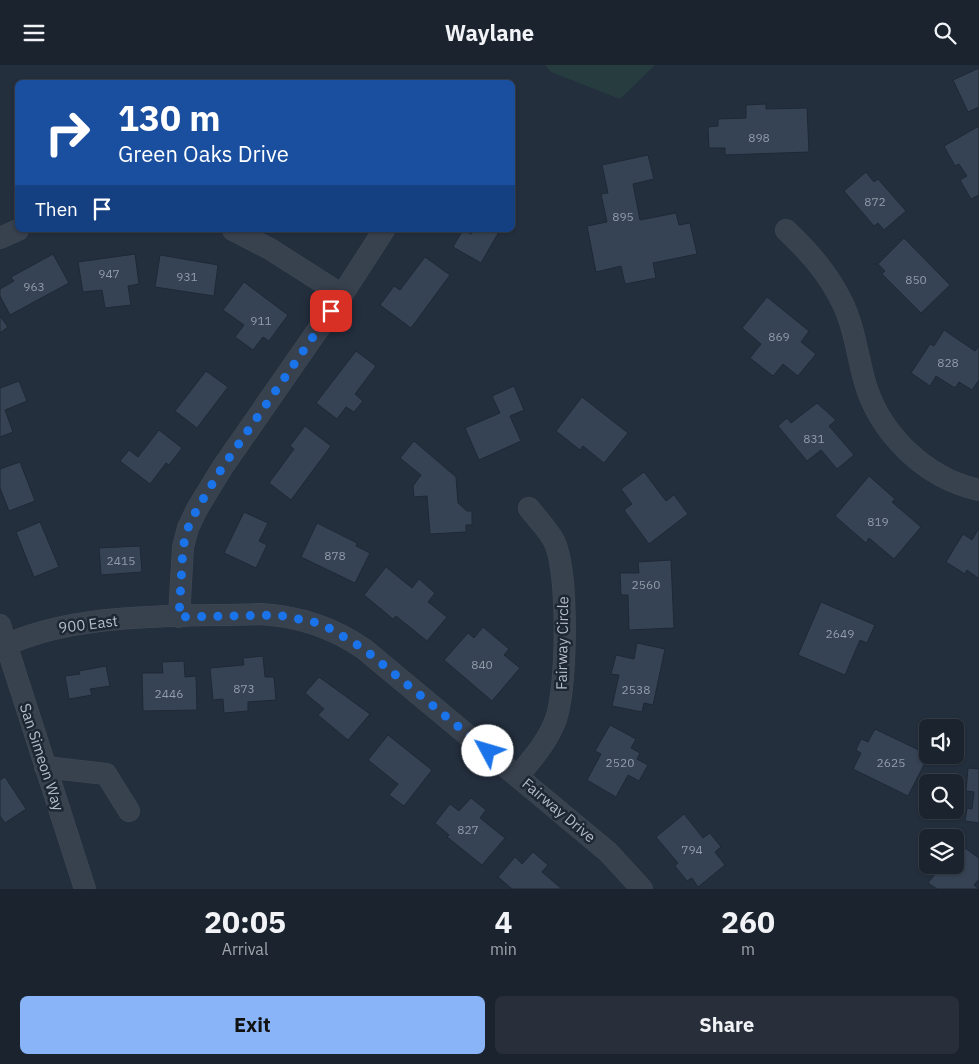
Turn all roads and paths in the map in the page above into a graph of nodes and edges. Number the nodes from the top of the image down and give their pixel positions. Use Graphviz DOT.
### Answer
graph roads {
  1 [pos="786,230"];
  2 [pos="15,231"];
  3 [pos="237,232"];
  4 [pos="383,232"];
  5 [pos="0,238"];
  6 [pos="342,295"];
  7 [pos="979,490"];
  8 [pos="528,508"];
  9 [pos="179,617"];
  10 [pos="2,639"];
  11 [pos="45,767"];
  12 [pos="518,776"];
  13 [pos="129,811"];
  14 [pos="85,889"];
  15 [pos="642,889"];
  1 -- 7 [label="street"];
  2 -- 5 [label="street"];
  3 -- 6 [label="street"];
  4 -- 6 [label="street"];
  6 -- 9 [label="street"];
  8 -- 12 [label="street, Fairway Circle"];
  9 -- 10 [label="street, 900 East"];
  9 -- 12 [label="street, Fairway Drive"];
  10 -- 11 [label="street, San Simeon Way"];
  11 -- 13 [label="street"];
  11 -- 14 [label="street, San Simeon Way"];
  12 -- 15 [label="street, Fairway Drive"];
}
